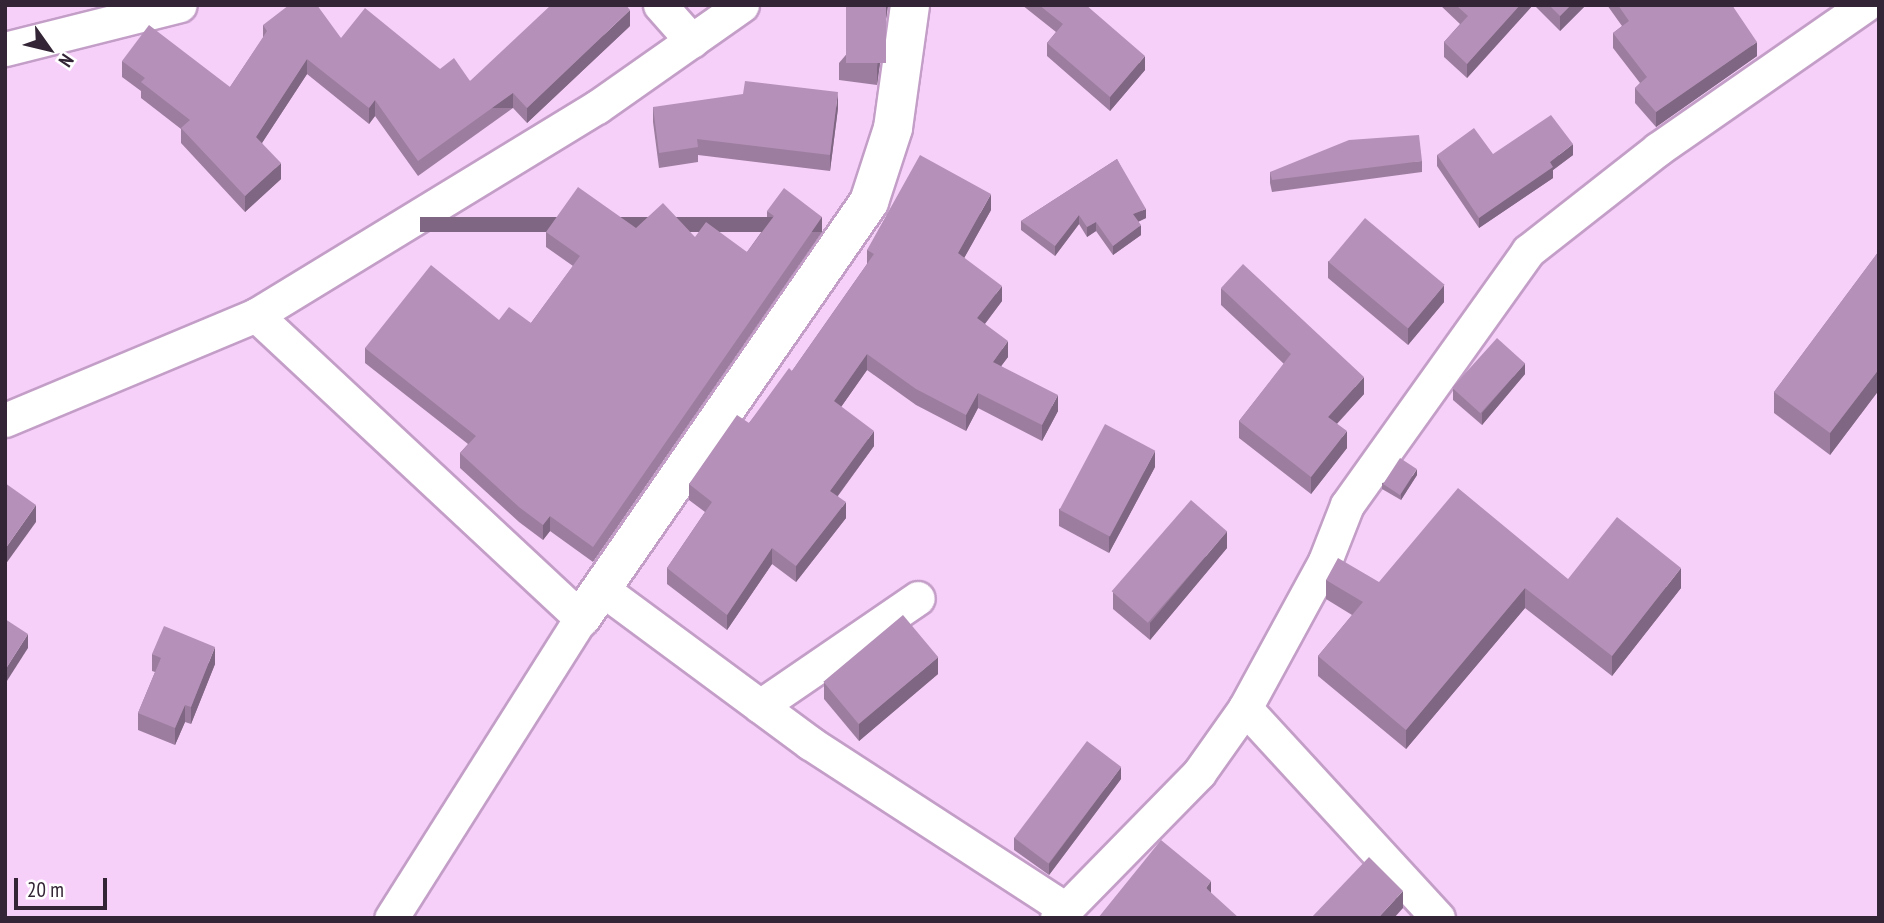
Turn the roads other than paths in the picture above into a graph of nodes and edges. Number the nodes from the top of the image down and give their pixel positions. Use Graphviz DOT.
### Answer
graph roads {
  1 [pos="180,5"];
  2 [pos="660,5"];
  3 [pos="742,5"];
  4 [pos="910,5"];
  5 [pos="1865,5"];
  6 [pos="692,41"];
  7 [pos="5,49"];
  8 [pos="256,315"];
  9 [pos="5,419"];
  10 [pos="918,598"];
  11 [pos="592,603"];
  12 [pos="760,706"];
  13 [pos="1245,708"];
  14 [pos="1060,913"];
  15 [pos="391,918"];
  16 [pos="1438,918"];
  1 -- 7 [label="street"];
  2 -- 6 [label="street"];
  3 -- 6 [label="street"];
  4 -- 11 [label="street"];
  5 -- 13 [label="street"];
  6 -- 8 [label="street"];
  8 -- 9 [label="street"];
  8 -- 11 [label="street"];
  10 -- 12 [label="street"];
  11 -- 12 [label="street"];
  11 -- 15 [label="street"];
  12 -- 14 [label="street"];
  13 -- 14 [label="street"];
  13 -- 16 [label="street"];
}
